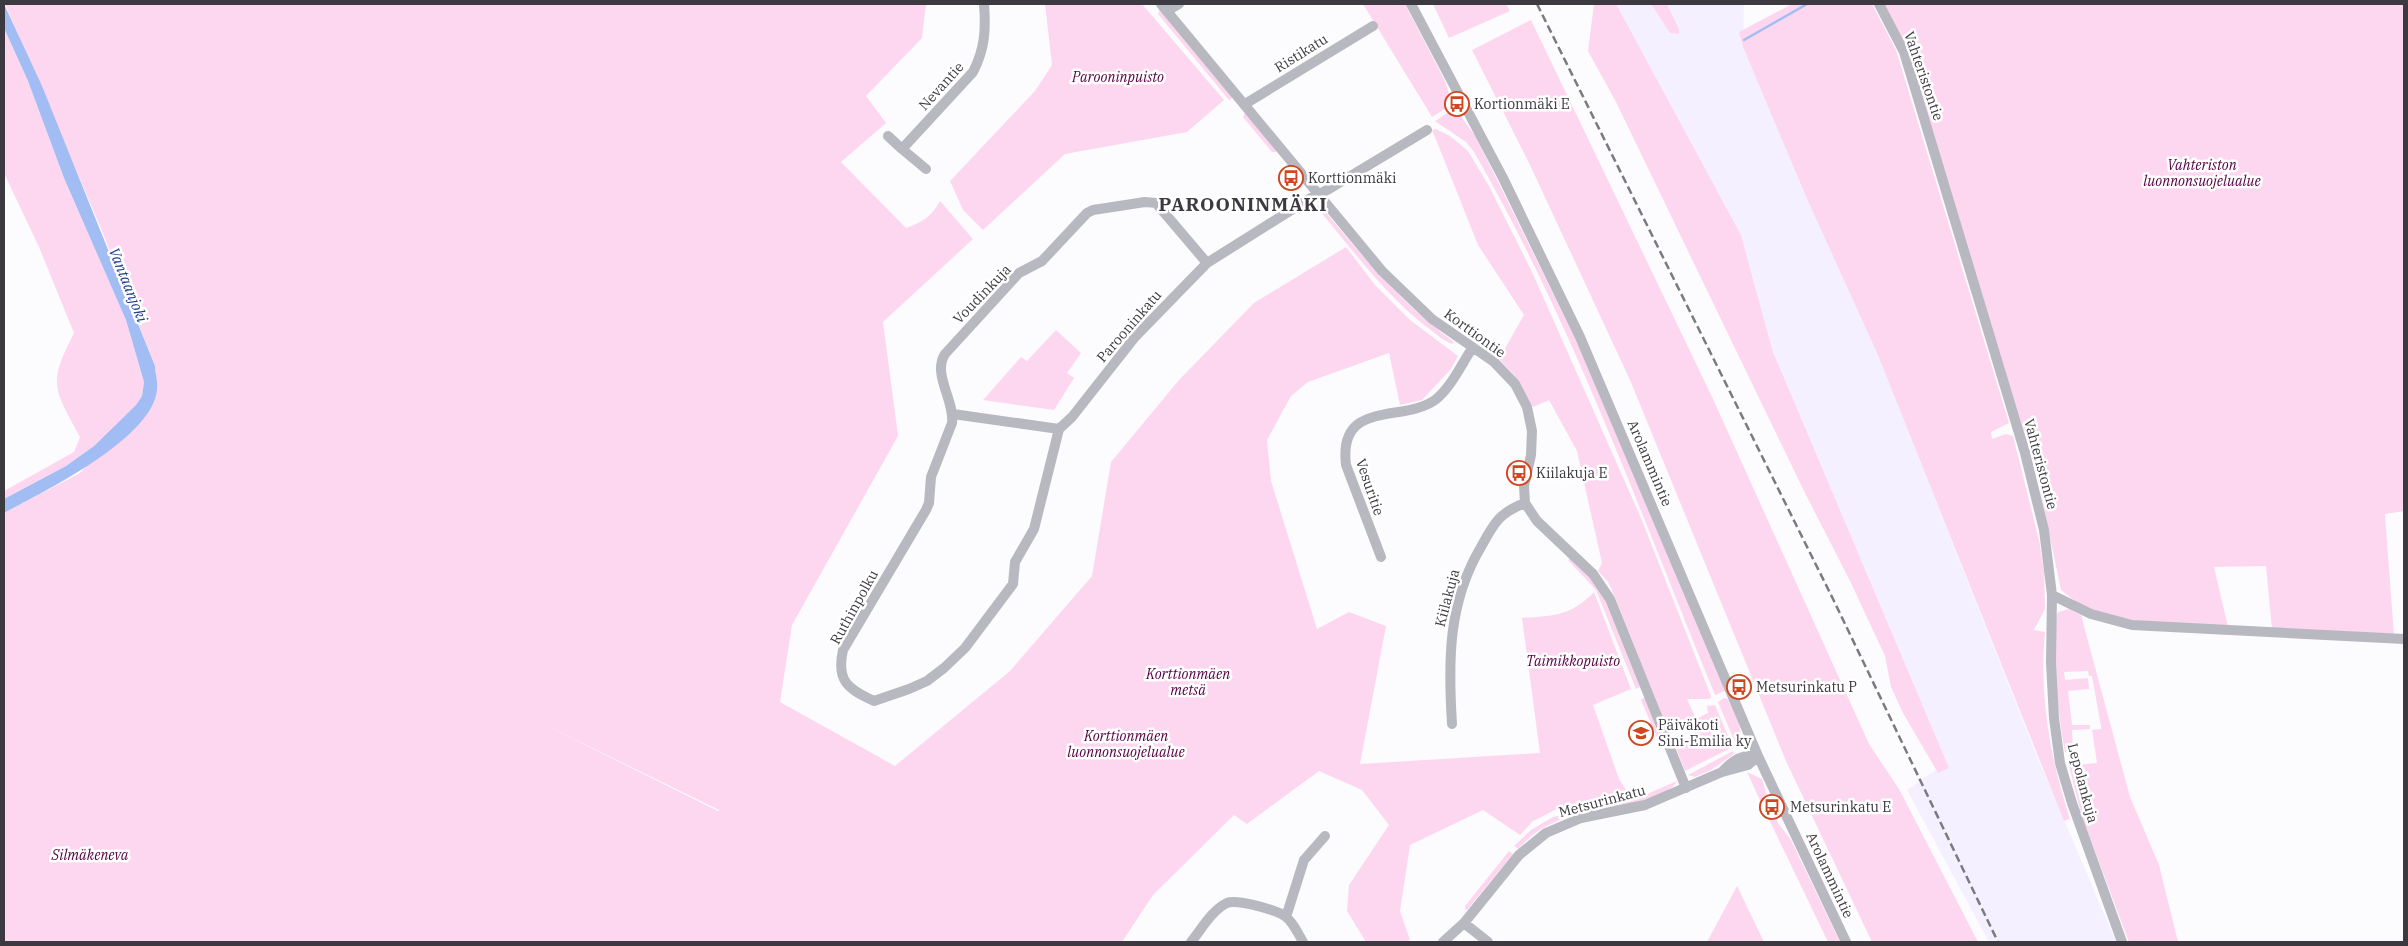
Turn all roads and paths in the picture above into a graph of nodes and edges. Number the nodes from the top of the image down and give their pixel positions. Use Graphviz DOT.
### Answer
graph roads {
  1 [pos="984,4"];
  2 [pos="1179,4"];
  3 [pos="1411,4"];
  4 [pos="1879,4"];
  5 [pos="1164,8"];
  6 [pos="1373,26"];
  7 [pos="1245,104"];
  8 [pos="1427,130"];
  9 [pos="888,136"];
  10 [pos="902,149"];
  11 [pos="926,169"];
  12 [pos="1319,195"];
  13 [pos="1207,263"];
  14 [pos="1473,347"];
  15 [pos="953,414"];
  16 [pos="1059,429"];
  17 [pos="1525,503"];
  18 [pos="1380,557"];
  19 [pos="2052,595"];
  20 [pos="2404,639"];
  21 [pos="1452,724"];
  22 [pos="1758,756"];
  23 [pos="1686,788"];
  24 [pos="1324,836"];
  25 [pos="1286,917"];
  26 [pos="1464,923"];
  27 [pos="1191,942"];
  28 [pos="1303,942"];
  29 [pos="1443,942"];
  30 [pos="1488,942"];
  31 [pos="1846,942"];
  32 [pos="2122,942"];
  1 -- 10 [label="street, Nevantie"];
  2 -- 5 [label="street"];
  3 -- 22 [label="street, Arolammintie"];
  4 -- 19 [label="street, Vahteristontie"];
  5 -- 7 [label="street, Korttiontie"];
  6 -- 7 [label="street, Ristikatu"];
  7 -- 12 [label="street, Korttiontie"];
  8 -- 12 [label="street, Parooninkatu"];
  9 -- 10 [label="street"];
  10 -- 11 [label="street"];
  12 -- 13 [label="street, Parooninkatu"];
  12 -- 14 [label="street, Korttiontie"];
  13 -- 15 [label="street, Voudinkuja"];
  13 -- 16 [label="street, Parooninkatu"];
  14 -- 17 [label="street, Korttiontie"];
  14 -- 18 [label="street, Vesuritie"];
  15 -- 16 [label="street"];
  15 -- 16 [label="street, Ruthinpolku"];
  17 -- 21 [label="street, Kiilakuja"];
  17 -- 23 [label="street"];
  19 -- 20 [label="street"];
  19 -- 32 [label="street, Lepolankuja"];
  22 -- 23 [label="street, Metsurinkatu"];
  22 -- 31 [label="street, Arolammintie"];
  23 -- 26 [label="street, Metsurinkatu"];
  24 -- 25 [label="street"];
  25 -- 27 [label="street"];
  25 -- 28 [label="street"];
  26 -- 29 [label="street, Metsurinkatu"];
  26 -- 30 [label="street"];
}
